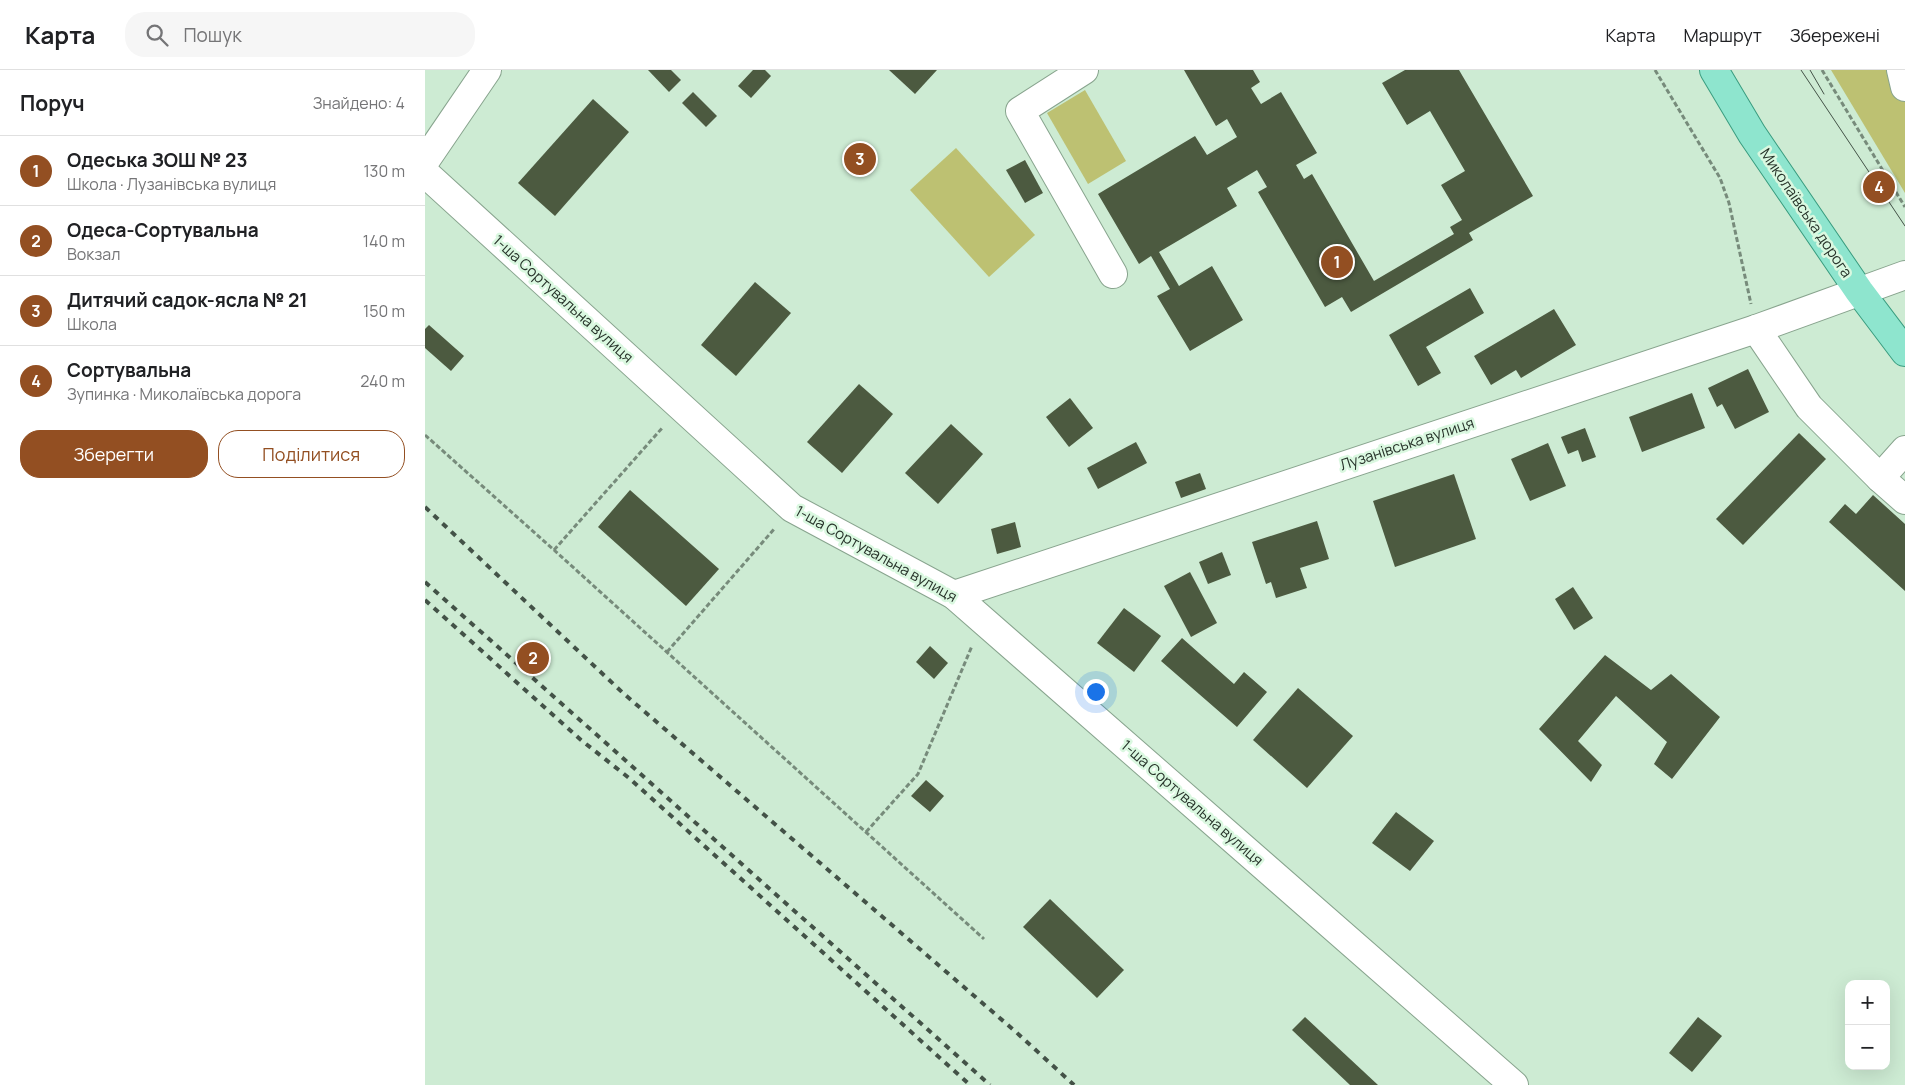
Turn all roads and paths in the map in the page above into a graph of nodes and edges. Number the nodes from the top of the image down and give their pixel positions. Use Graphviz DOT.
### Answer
graph roads {
  1 [pos="487,70"];
  2 [pos="1084,70"];
  3 [pos="1655,70"];
  4 [pos="1714,70"];
  5 [pos="1822,70"];
  6 [pos="1901,70"];
  7 [pos="1905,87"];
  8 [pos="425,161"];
  9 [pos="425,173"];
  10 [pos="1905,207"];
  11 [pos="1113,274"];
  12 [pos="1905,276"];
  13 [pos="1859,291"];
  14 [pos="1756,329"];
  15 [pos="1905,352"];
  16 [pos="681,407"];
  17 [pos="425,435"];
  18 [pos="1905,450"];
  19 [pos="1880,478"];
  20 [pos="1905,500"];
  21 [pos="792,508"];
  22 [pos="554,550"];
  23 [pos="954,595"];
  24 [pos="983,620"];
  25 [pos="667,652"];
  26 [pos="866,832"];
  27 [pos="984,940"];
  28 [pos="1514,1085"];
  1 -- 8 [label="street"];
  2 -- 11 [label="street"];
  3 -- 14 [label="path"];
  4 -- 13 [label="main road, Миколаївська дорога"];
  5 -- 10 [label="path"];
  6 -- 7 [label="street"];
  9 -- 16 [label="street, 1-ша Сортувальна вулиця"];
  12 -- 13 [label="street, Лузанівська вулиця"];
  13 -- 14 [label="street, Лузанівська вулиця"];
  13 -- 15 [label="main road, Миколаївська дорога"];
  14 -- 19 [label="street"];
  14 -- 23 [label="street, Лузанівська вулиця"];
  16 -- 21 [label="street, 1-ша Сортувальна вулиця"];
  16 -- 22 [label="path"];
  17 -- 22 [label="path"];
  18 -- 19 [label="street"];
  19 -- 20 [label="street"];
  21 -- 23 [label="street, 1-ша Сортувальна вулиця"];
  21 -- 25 [label="path"];
  22 -- 25 [label="path"];
  23 -- 24 [label="street, 1-ша Сортувальна вулиця"];
  24 -- 26 [label="path"];
  24 -- 28 [label="street, 1-ша Сортувальна вулиця"];
  25 -- 26 [label="path"];
  26 -- 27 [label="path"];
}
